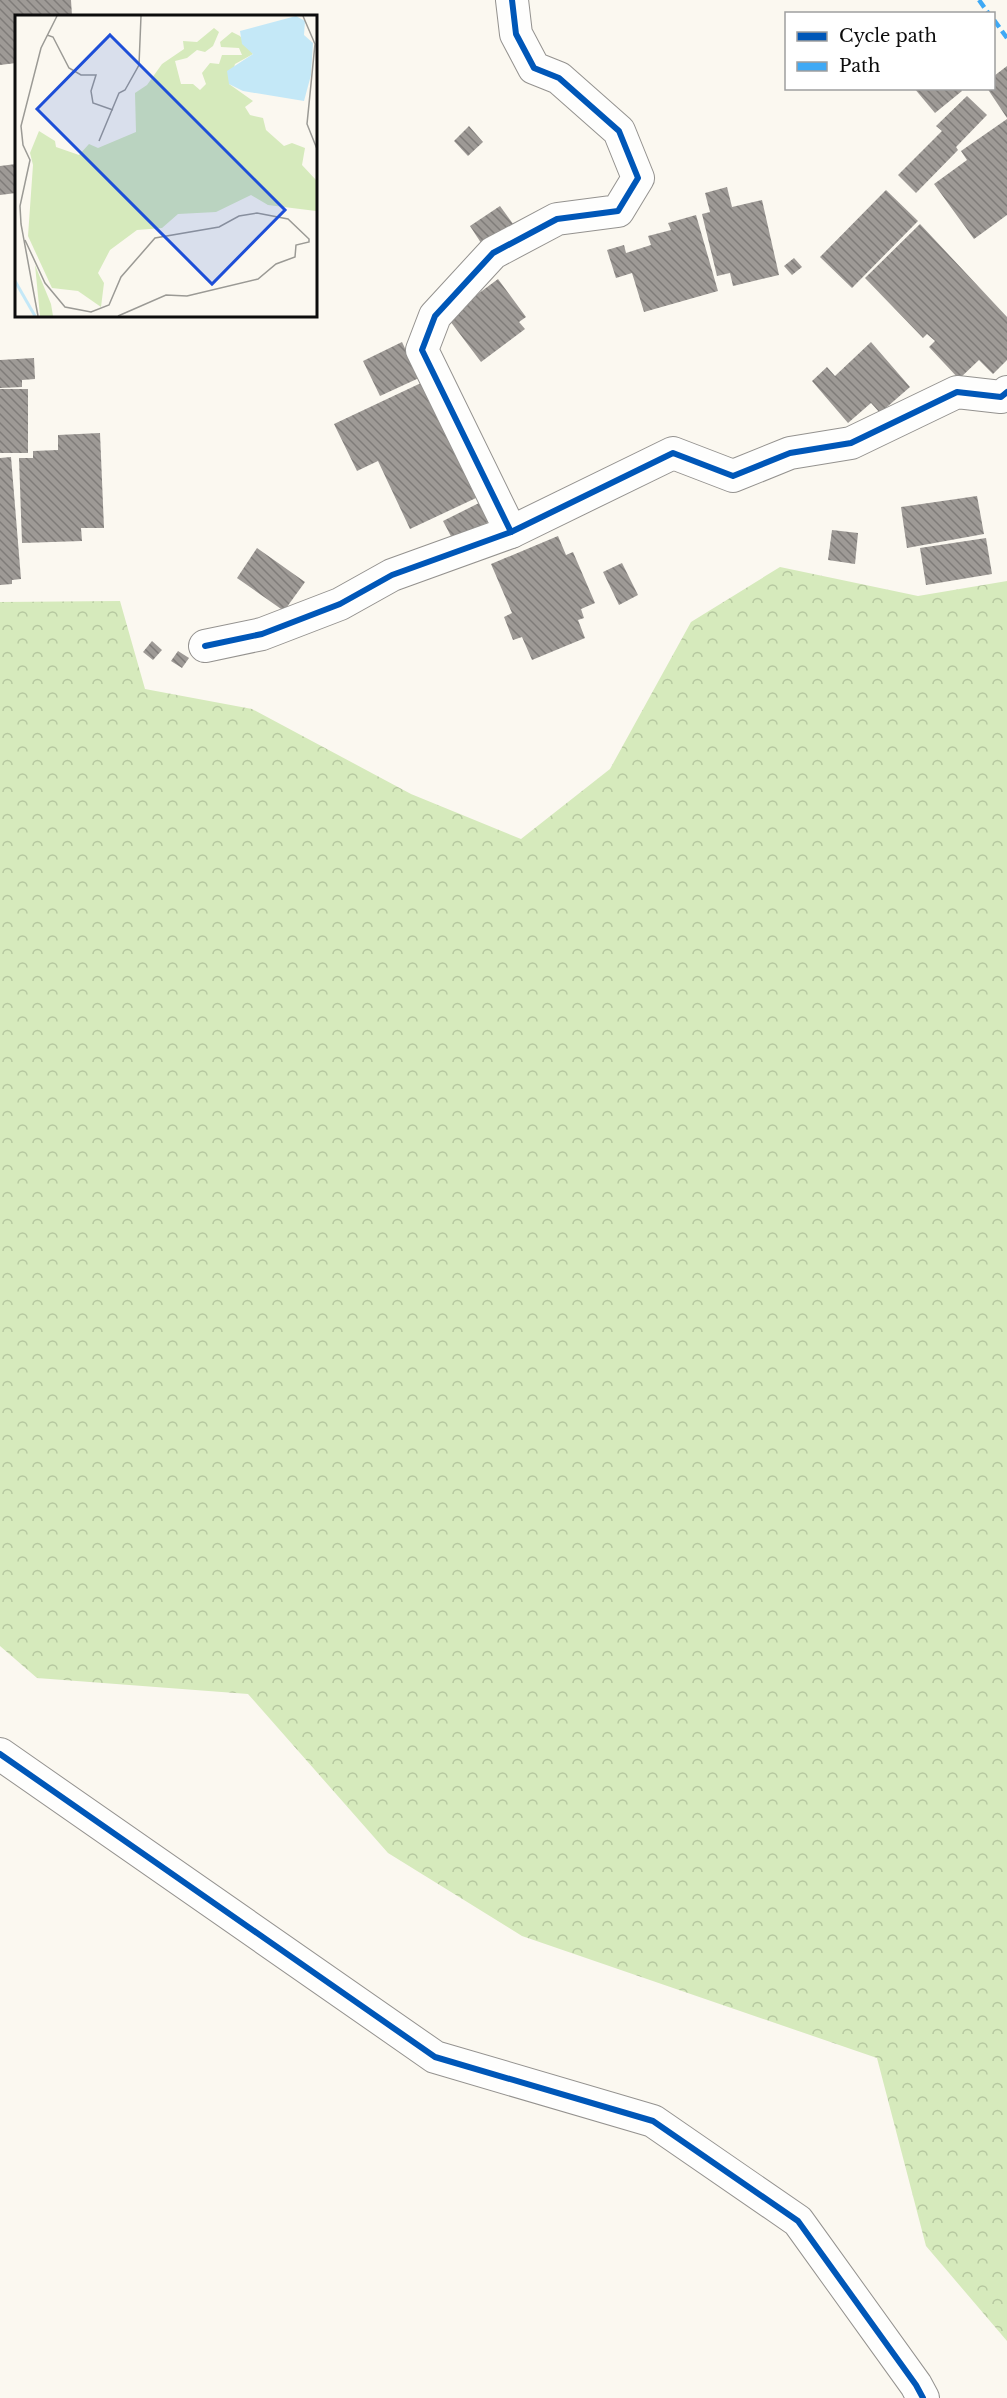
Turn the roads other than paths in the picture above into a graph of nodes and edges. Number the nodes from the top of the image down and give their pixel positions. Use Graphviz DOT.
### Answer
graph roads {
  1 [pos="512,0"];
  2 [pos="1007,393"];
  3 [pos="511,532"];
  4 [pos="205,646"];
  5 [pos="0,1754"];
  6 [pos="923,2398"];
  1 -- 3 [label="street"];
  2 -- 3 [label="street"];
  3 -- 4 [label="street"];
  5 -- 6 [label="street"];
}
